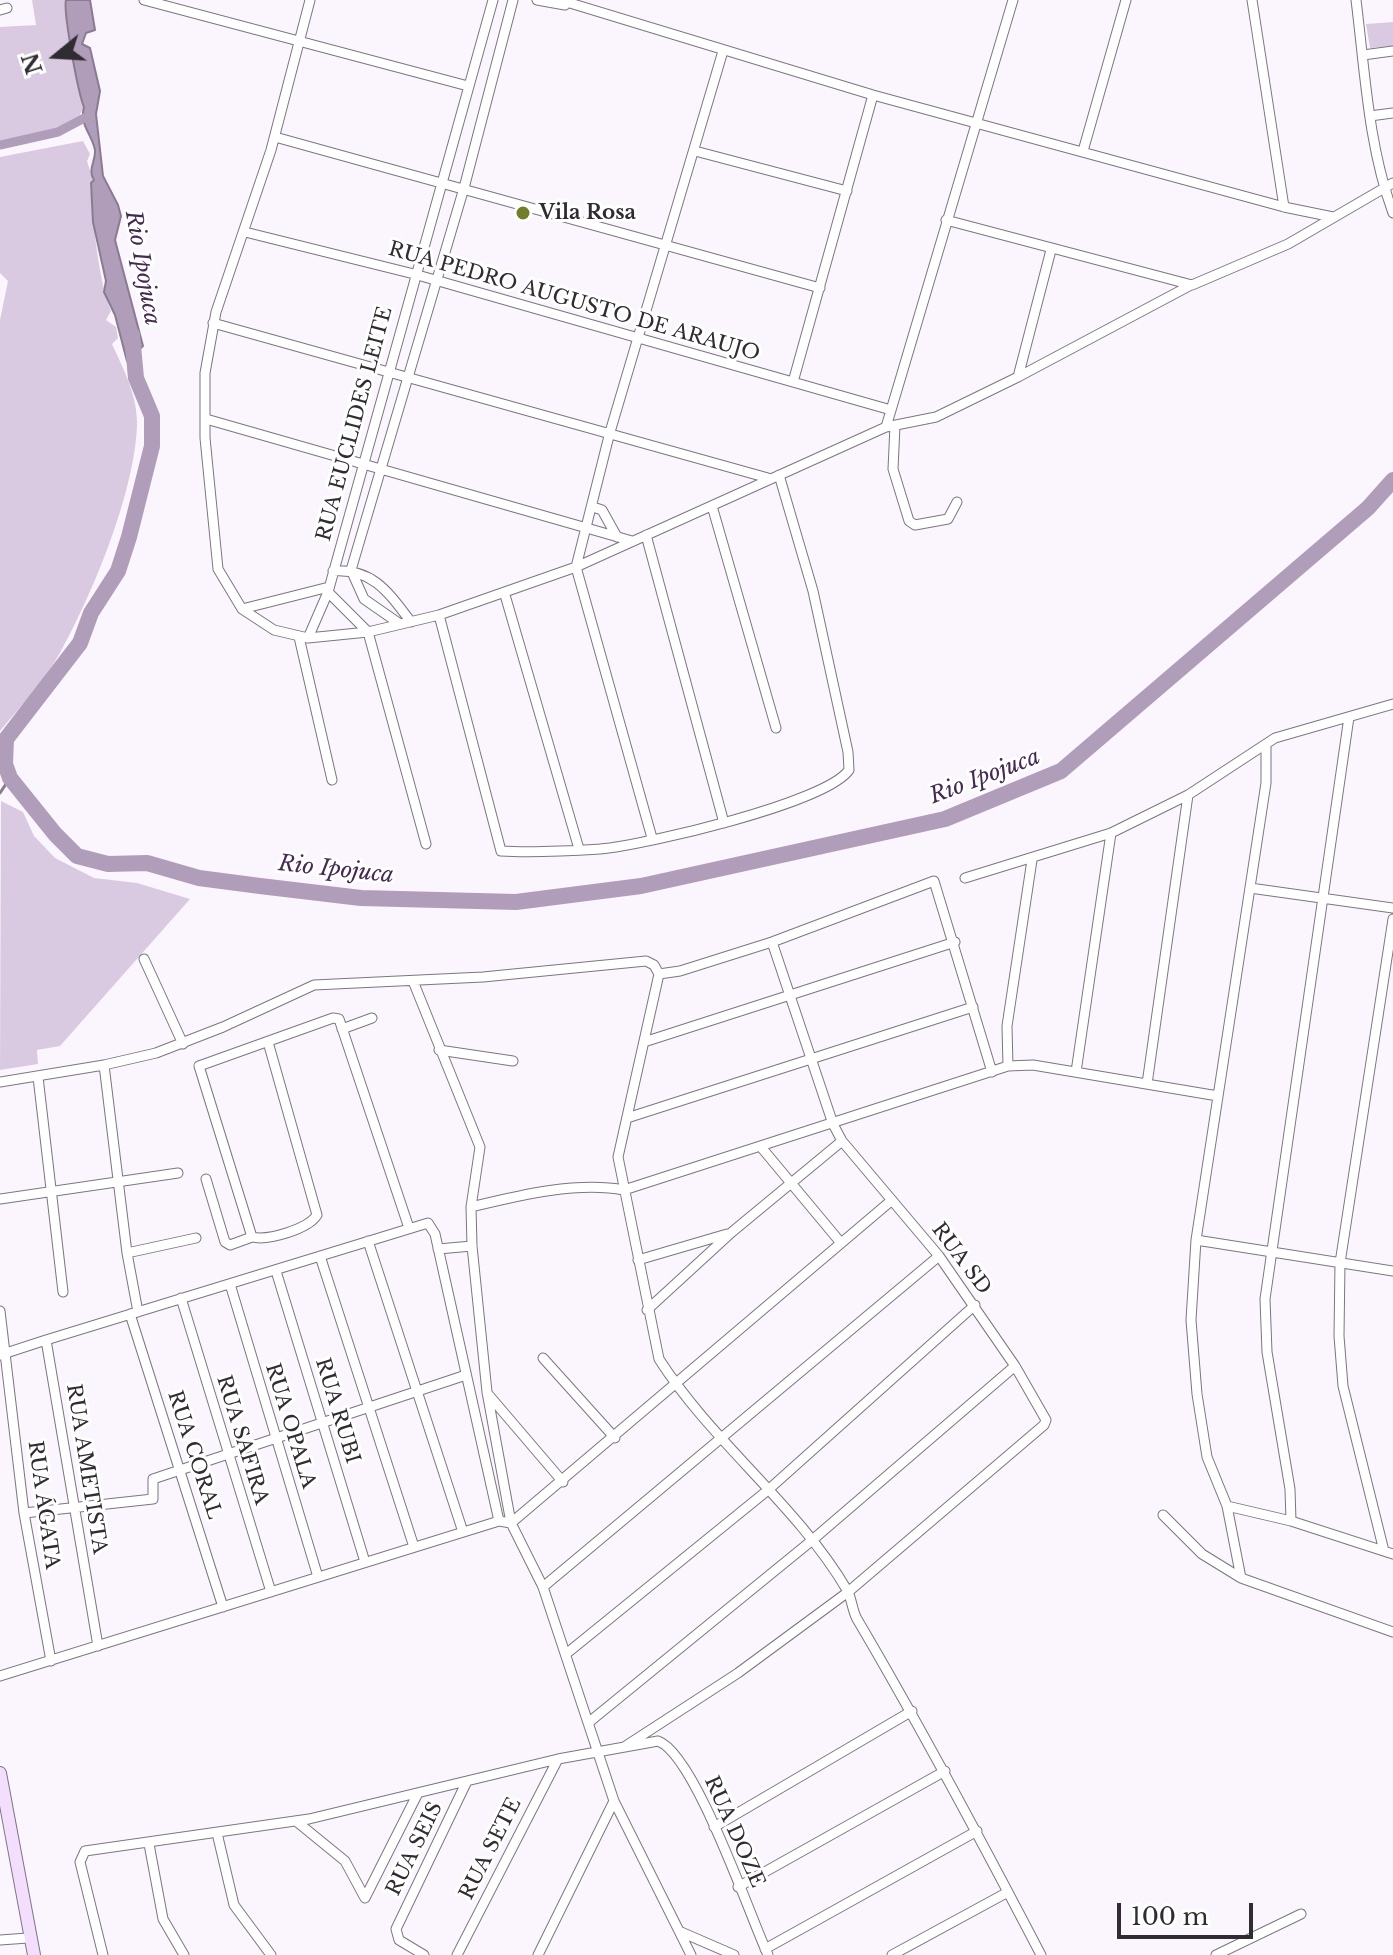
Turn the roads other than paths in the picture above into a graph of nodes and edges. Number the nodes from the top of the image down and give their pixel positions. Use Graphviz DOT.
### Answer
graph roads {
  1 [pos="144,0"];
  2 [pos="310,0"];
  3 [pos="493,0"];
  4 [pos="513,0"];
  5 [pos="537,0"];
  6 [pos="560,0"];
  7 [pos="1013,0"];
  8 [pos="1126,0"];
  9 [pos="1252,0"];
  10 [pos="1356,0"];
  11 [pos="584,9"];
  12 [pos="298,41"];
  13 [pos="723,51"];
  14 [pos="1393,51"];
  15 [pos="1363,55"];
  16 [pos="468,86"];
  17 [pos="873,95"];
  18 [pos="1393,113"];
  19 [pos="1370,116"];
  20 [pos="977,122"];
  21 [pos="275,137"];
  22 [pos="695,151"];
  23 [pos="1083,151"];
  24 [pos="441,181"];
  25 [pos="1391,186"];
  26 [pos="464,188"];
  27 [pos="847,191"];
  28 [pos="1284,207"];
  29 [pos="1393,213"];
  30 [pos="1333,217"];
  31 [pos="946,220"];
  32 [pos="245,232"];
  33 [pos="663,246"];
  34 [pos="1051,250"];
  35 [pos="414,274"];
  36 [pos="434,280"];
  37 [pos="1192,285"];
  38 [pos="820,288"];
  39 [pos="213,323"];
  40 [pos="637,339"];
  41 [pos="388,370"];
  42 [pos="406,375"];
  43 [pos="1018,377"];
  44 [pos="793,382"];
  45 [pos="891,410"];
  46 [pos="206,419"];
  47 [pos="891,426"];
  48 [pos="610,432"];
  49 [pos="362,461"];
  50 [pos="380,466"];
  51 [pos="779,475"];
  52 [pos="768,478"];
  53 [pos="957,502"];
  54 [pos="712,506"];
  55 [pos="593,507"];
  56 [pos="586,528"];
  57 [pos="646,535"];
  58 [pos="617,537"];
  59 [pos="632,541"];
  60 [pos="576,567"];
  61 [pos="351,570"];
  62 [pos="333,571"];
  63 [pos="328,589"];
  64 [pos="505,595"];
  65 [pos="242,609"];
  66 [pos="439,615"];
  67 [pos="411,622"];
  68 [pos="400,624"];
  69 [pos="368,632"];
  70 [pos="304,638"];
  71 [pos="1393,704"];
  72 [pos="1349,717"];
  73 [pos="776,728"];
  74 [pos="1266,744"];
  75 [pos="332,780"];
  76 [pos="1188,795"];
  77 [pos="724,823"];
  78 [pos="1111,833"];
  79 [pos="652,838"];
  80 [pos="426,844"];
  81 [pos="579,849"];
  82 [pos="1032,860"];
  83 [pos="965,878"];
  84 [pos="1250,888"];
  85 [pos="1324,898"];
  86 [pos="1393,908"];
  87 [pos="1393,919"];
  88 [pos="772,942"];
  89 [pos="955,942"];
  90 [pos="144,959"];
  91 [pos="659,974"];
  92 [pos="413,981"];
  93 [pos="791,995"];
  94 [pos="973,1007"];
  95 [pos="372,1018"];
  96 [pos="342,1029"];
  97 [pos="268,1042"];
  98 [pos="644,1042"];
  99 [pos="183,1044"];
  100 [pos="439,1050"];
  101 [pos="812,1058"];
  102 [pos="513,1061"];
  103 [pos="104,1065"];
  104 [pos="1008,1066"];
  105 [pos="992,1072"];
  106 [pos="1076,1072"];
  107 [pos="38,1077"];
  108 [pos="0,1082"];
  109 [pos="1147,1084"];
  110 [pos="1218,1096"];
  111 [pos="627,1118"];
  112 [pos="833,1124"];
  113 [pos="842,1141"];
  114 [pos="761,1147"];
  115 [pos="178,1173"];
  116 [pos="206,1179"];
  117 [pos="117,1183"];
  118 [pos="791,1183"];
  119 [pos="624,1190"];
  120 [pos="52,1192"];
  121 [pos="0,1199"];
  122 [pos="892,1200"];
  123 [pos="471,1207"];
  124 [pos="409,1228"];
  125 [pos="732,1232"];
  126 [pos="252,1237"];
  127 [pos="196,1238"];
  128 [pos="1196,1240"];
  129 [pos="368,1241"];
  130 [pos="841,1243"];
  131 [pos="472,1246"];
  132 [pos="438,1249"];
  133 [pos="1270,1252"];
  134 [pos="127,1253"];
  135 [pos="320,1256"];
  136 [pos="939,1256"];
  137 [pos="638,1260"];
  138 [pos="1340,1263"];
  139 [pos="276,1271"];
  140 [pos="1393,1271"];
  141 [pos="230,1284"];
  142 [pos="63,1292"];
  143 [pos="181,1298"];
  144 [pos="975,1305"];
  145 [pos="647,1310"];
  146 [pos="0,1311"];
  147 [pos="134,1313"];
  148 [pos="46,1340"];
  149 [pos="2,1355"];
  150 [pos="543,1358"];
  151 [pos="1015,1366"];
  152 [pos="466,1375"];
  153 [pos="675,1384"];
  154 [pos="415,1392"];
  155 [pos="487,1392"];
  156 [pos="369,1409"];
  157 [pos="322,1423"];
  158 [pos="274,1437"];
  159 [pos="724,1437"];
  160 [pos="615,1438"];
  161 [pos="226,1453"];
  162 [pos="179,1469"];
  163 [pos="563,1482"];
  164 [pos="768,1490"];
  165 [pos="73,1506"];
  166 [pos="1227,1506"];
  167 [pos="24,1513"];
  168 [pos="1163,1515"];
  169 [pos="499,1521"];
  170 [pos="1291,1521"];
  171 [pos="511,1523"];
  172 [pos="463,1532"];
  173 [pos="810,1542"];
  174 [pos="414,1547"];
  175 [pos="1388,1553"];
  176 [pos="365,1562"];
  177 [pos="318,1577"];
  178 [pos="1241,1578"];
  179 [pos="543,1587"];
  180 [pos="271,1592"];
  181 [pos="848,1592"];
  182 [pos="223,1607"];
  183 [pos="1393,1632"];
  184 [pos="98,1646"];
  185 [pos="566,1654"];
  186 [pos="51,1661"];
  187 [pos="0,1676"];
  188 [pos="912,1711"];
  189 [pos="588,1723"];
  190 [pos="624,1747"];
  191 [pos="595,1752"];
  192 [pos="558,1759"];
  193 [pos="945,1771"];
  194 [pos="0,1773"];
  195 [pos="467,1781"];
  196 [pos="418,1793"];
  197 [pos="614,1801"];
  198 [pos="296,1821"];
  199 [pos="714,1827"];
  200 [pos="977,1831"];
  201 [pos="217,1833"];
  202 [pos="149,1844"];
  203 [pos="738,1887"];
  204 [pos="1008,1892"];
  205 [pos="1301,1914"];
  206 [pos="681,1932"];
  207 [pos="28,1938"];
  208 [pos="0,1940"];
  209 [pos="766,1952"];
  210 [pos="34,1955"];
  211 [pos="103,1955"];
  212 [pos="184,1955"];
  213 [pos="271,1955"];
  214 [pos="424,1955"];
  215 [pos="457,1955"];
  216 [pos="538,1955"];
  217 [pos="691,1955"];
  218 [pos="734,1955"];
  219 [pos="892,1955"];
  220 [pos="1041,1955"];
  221 [pos="1216,1955"];
  1 -- 12 [label="street"];
  2 -- 12 [label="street"];
  3 -- 16 [label="street, RUA EUCLIDES LEITE"];
  4 -- 26 [label="street, RUA EUCLIDES LEITE"];
  5 -- 11 [label="street"];
  6 -- 11 [label="street"];
  7 -- 20 [label="street"];
  8 -- 23 [label="street"];
  9 -- 28 [label="street"];
  10 -- 15 [label="street"];
  11 -- 13 [label="street"];
  12 -- 16 [label="street"];
  12 -- 21 [label="street"];
  13 -- 17 [label="street"];
  13 -- 22 [label="street"];
  14 -- 15 [label="street"];
  15 -- 19 [label="street"];
  16 -- 24 [label="street, RUA EUCLIDES LEITE"];
  17 -- 20 [label="street"];
  17 -- 27 [label="street"];
  18 -- 19 [label="street"];
  19 -- 25 [label="street"];
  20 -- 23 [label="street"];
  20 -- 31 [label="street"];
  21 -- 24 [label="street"];
  21 -- 32 [label="street"];
  22 -- 27 [label="street"];
  22 -- 33 [label="street"];
  23 -- 28 [label="street"];
  24 -- 26 [label="street"];
  24 -- 35 [label="street, RUA EUCLIDES LEITE"];
  25 -- 29 [label="street"];
  25 -- 30 [label="street"];
  26 -- 33 [label="street"];
  26 -- 36 [label="street, RUA EUCLIDES LEITE"];
  27 -- 38 [label="street"];
  28 -- 30 [label="street"];
  30 -- 37 [label="street"];
  31 -- 34 [label="street"];
  31 -- 45 [label="street"];
  32 -- 35 [label="street, RUA PEDRO AUGUSTO DE ARAUJO"];
  32 -- 39 [label="street"];
  33 -- 38 [label="street"];
  33 -- 40 [label="street"];
  34 -- 37 [label="street"];
  34 -- 43 [label="street"];
  35 -- 36 [label="street, RUA PEDRO AUGUSTO DE ARAUJO"];
  35 -- 41 [label="street, RUA EUCLIDES LEITE"];
  36 -- 40 [label="street, RUA PEDRO AUGUSTO DE ARAUJO"];
  36 -- 42 [label="street, RUA EUCLIDES LEITE"];
  37 -- 43 [label="street"];
  38 -- 44 [label="street"];
  39 -- 41 [label="street"];
  39 -- 46 [label="street"];
  40 -- 44 [label="street, RUA PEDRO AUGUSTO DE ARAUJO"];
  40 -- 48 [label="street"];
  41 -- 42 [label="street"];
  41 -- 49 [label="street, RUA EUCLIDES LEITE"];
  42 -- 48 [label="street"];
  42 -- 50 [label="street, RUA EUCLIDES LEITE"];
  43 -- 47 [label="street"];
  44 -- 45 [label="street, RUA PEDRO AUGUSTO DE ARAUJO"];
  45 -- 47 [label="street"];
  46 -- 49 [label="street"];
  46 -- 65 [label="street"];
  47 -- 51 [label="street"];
  47 -- 53 [label="street"];
  48 -- 52 [label="street"];
  48 -- 55 [label="street"];
  49 -- 50 [label="street"];
  49 -- 62 [label="street, RUA EUCLIDES LEITE"];
  50 -- 56 [label="street"];
  50 -- 61 [label="street, RUA EUCLIDES LEITE"];
  51 -- 52 [label="street"];
  51 -- 77 [label="street"];
  52 -- 54 [label="street"];
  54 -- 57 [label="street"];
  54 -- 73 [label="street"];
  55 -- 56 [label="street"];
  55 -- 58 [label="street"];
  56 -- 58 [label="street"];
  56 -- 60 [label="street"];
  57 -- 59 [label="street"];
  57 -- 77 [label="street"];
  58 -- 59 [label="street"];
  59 -- 60 [label="street"];
  60 -- 64 [label="street"];
  60 -- 79 [label="street"];
  61 -- 62 [label="street"];
  61 -- 67 [label="street"];
  61 -- 68 [label="street"];
  62 -- 63 [label="street, RUA EUCLIDES LEITE"];
  63 -- 65 [label="street"];
  63 -- 69 [label="street"];
  63 -- 70 [label="street, RUA EUCLIDES LEITE"];
  64 -- 66 [label="street"];
  64 -- 81 [label="street"];
  65 -- 70 [label="street"];
  66 -- 67 [label="street"];
  66 -- 81 [label="street"];
  67 -- 68 [label="street"];
  68 -- 69 [label="street"];
  69 -- 70 [label="street"];
  69 -- 80 [label="street"];
  70 -- 75 [label="street"];
  71 -- 72 [label="street"];
  72 -- 74 [label="street"];
  72 -- 85 [label="street"];
  74 -- 76 [label="street"];
  74 -- 84 [label="street"];
  76 -- 78 [label="street"];
  76 -- 109 [label="street"];
  77 -- 79 [label="street"];
  78 -- 82 [label="street"];
  78 -- 106 [label="street"];
  79 -- 81 [label="street"];
  82 -- 83 [label="street"];
  82 -- 104 [label="street"];
  84 -- 85 [label="street"];
  84 -- 110 [label="street"];
  85 -- 86 [label="street"];
  85 -- 133 [label="street"];
  87 -- 138 [label="street"];
  88 -- 89 [label="street"];
  88 -- 91 [label="street"];
  88 -- 93 [label="street, RUA SD"];
  89 -- 93 [label="street"];
  89 -- 94 [label="street"];
  90 -- 99 [label="street"];
  91 -- 92 [label="street"];
  91 -- 98 [label="street"];
  92 -- 99 [label="street"];
  92 -- 100 [label="street"];
  93 -- 98 [label="street"];
  93 -- 101 [label="street, RUA SD"];
  94 -- 101 [label="street"];
  94 -- 105 [label="street"];
  95 -- 96 [label="street"];
  96 -- 97 [label="street"];
  96 -- 124 [label="street"];
  97 -- 126 [label="street"];
  97 -- 126 [label="street"];
  98 -- 111 [label="street"];
  99 -- 103 [label="street"];
  100 -- 102 [label="street"];
  100 -- 123 [label="street"];
  101 -- 111 [label="street"];
  101 -- 112 [label="street, RUA SD"];
  103 -- 107 [label="street"];
  103 -- 117 [label="street, RUA CORAL"];
  104 -- 105 [label="street"];
  104 -- 106 [label="street"];
  105 -- 112 [label="street"];
  106 -- 109 [label="street"];
  107 -- 108 [label="street"];
  107 -- 120 [label="street"];
  109 -- 110 [label="street"];
  110 -- 128 [label="street"];
  111 -- 119 [label="street"];
  112 -- 113 [label="street, RUA SD"];
  112 -- 114 [label="street"];
  113 -- 118 [label="street"];
  113 -- 122 [label="street, RUA SD"];
  114 -- 118 [label="street"];
  114 -- 119 [label="street"];
  115 -- 117 [label="street"];
  116 -- 126 [label="street"];
  117 -- 120 [label="street"];
  117 -- 134 [label="street, RUA CORAL"];
  118 -- 125 [label="street"];
  118 -- 130 [label="street"];
  119 -- 123 [label="street"];
  119 -- 137 [label="street"];
  120 -- 121 [label="street"];
  120 -- 142 [label="street"];
  122 -- 130 [label="street"];
  122 -- 136 [label="street, RUA SD"];
  123 -- 131 [label="street"];
  124 -- 129 [label="street"];
  124 -- 132 [label="street"];
  125 -- 137 [label="street"];
  125 -- 145 [label="street"];
  127 -- 134 [label="street"];
  128 -- 133 [label="street"];
  128 -- 166 [label="street"];
  129 -- 135 [label="street"];
  129 -- 154 [label="street"];
  130 -- 153 [label="street"];
  131 -- 132 [label="street"];
  131 -- 155 [label="street"];
  132 -- 152 [label="street"];
  133 -- 138 [label="street"];
  133 -- 170 [label="street"];
  134 -- 147 [label="street, RUA CORAL"];
  135 -- 139 [label="street"];
  135 -- 156 [label="street"];
  136 -- 144 [label="street, RUA SD"];
  136 -- 159 [label="street"];
  137 -- 145 [label="street"];
  138 -- 140 [label="street"];
  138 -- 175 [label="street"];
  139 -- 141 [label="street"];
  139 -- 157 [label="street, RUA RUBI"];
  141 -- 143 [label="street"];
  141 -- 158 [label="street, RUA OPALA"];
  143 -- 147 [label="street"];
  143 -- 161 [label="street, RUA SAFIRA"];
  144 -- 151 [label="street, RUA SD"];
  144 -- 164 [label="street"];
  145 -- 153 [label="street"];
  146 -- 149 [label="street, RUA ÁGATA"];
  147 -- 148 [label="street"];
  147 -- 162 [label="street, RUA CORAL"];
  148 -- 149 [label="street"];
  148 -- 165 [label="street, RUA AMETISTA"];
  149 -- 167 [label="street, RUA ÁGATA"];
  150 -- 160 [label="street"];
  151 -- 173 [label="street"];
  151 -- 181 [label="street, RUA SD"];
  152 -- 154 [label="street"];
  152 -- 169 [label="street"];
  153 -- 159 [label="street"];
  153 -- 160 [label="street"];
  154 -- 156 [label="street"];
  154 -- 172 [label="street"];
  155 -- 163 [label="street"];
  155 -- 171 [label="street"];
  156 -- 157 [label="street"];
  156 -- 174 [label="street"];
  157 -- 158 [label="street"];
  157 -- 176 [label="street, RUA RUBI"];
  158 -- 161 [label="street"];
  158 -- 177 [label="street, RUA OPALA"];
  159 -- 164 [label="street"];
  159 -- 179 [label="street"];
  160 -- 163 [label="street"];
  161 -- 162 [label="street"];
  161 -- 180 [label="street, RUA SAFIRA"];
  162 -- 165 [label="street"];
  162 -- 182 [label="street, RUA CORAL"];
  163 -- 171 [label="street"];
  164 -- 173 [label="street"];
  164 -- 185 [label="street"];
  165 -- 167 [label="street"];
  165 -- 184 [label="street, RUA AMETISTA"];
  166 -- 170 [label="street"];
  166 -- 178 [label="street"];
  167 -- 186 [label="street, RUA ÁGATA"];
  168 -- 178 [label="street"];
  169 -- 171 [label="street"];
  169 -- 172 [label="street"];
  170 -- 175 [label="street"];
  171 -- 179 [label="street"];
  172 -- 174 [label="street"];
  173 -- 181 [label="street"];
  173 -- 189 [label="street"];
  174 -- 176 [label="street"];
  176 -- 177 [label="street"];
  177 -- 180 [label="street"];
  178 -- 183 [label="street"];
  179 -- 185 [label="street"];
  180 -- 182 [label="street"];
  181 -- 188 [label="street"];
  181 -- 190 [label="street"];
  182 -- 184 [label="street"];
  184 -- 186 [label="street"];
  185 -- 189 [label="street"];
  186 -- 187 [label="street"];
  188 -- 193 [label="street"];
  188 -- 199 [label="street"];
  189 -- 191 [label="street"];
  190 -- 191 [label="street"];
  190 -- 199 [label="street, RUA DOZE"];
  191 -- 192 [label="street"];
  191 -- 197 [label="street"];
  192 -- 195 [label="street"];
  192 -- 215 [label="street, RUA SETE"];
  193 -- 200 [label="street"];
  193 -- 203 [label="street"];
  194 -- 207 [label="main road"];
  195 -- 196 [label="street"];
  195 -- 214 [label="street, RUA SEIS"];
  196 -- 198 [label="street"];
  196 -- 198 [label="street"];
  197 -- 206 [label="street"];
  197 -- 216 [label="street"];
  198 -- 201 [label="street"];
  199 -- 203 [label="street, RUA DOZE"];
  200 -- 204 [label="street"];
  200 -- 209 [label="street"];
  201 -- 202 [label="street"];
  201 -- 213 [label="street"];
  202 -- 211 [label="street"];
  202 -- 212 [label="street"];
  203 -- 209 [label="street, RUA DOZE"];
  204 -- 219 [label="street"];
  204 -- 220 [label="street"];
  205 -- 221 [label="street"];
  206 -- 217 [label="street"];
  206 -- 218 [label="street"];
  207 -- 208 [label="street"];
  207 -- 210 [label="main road"];
}
